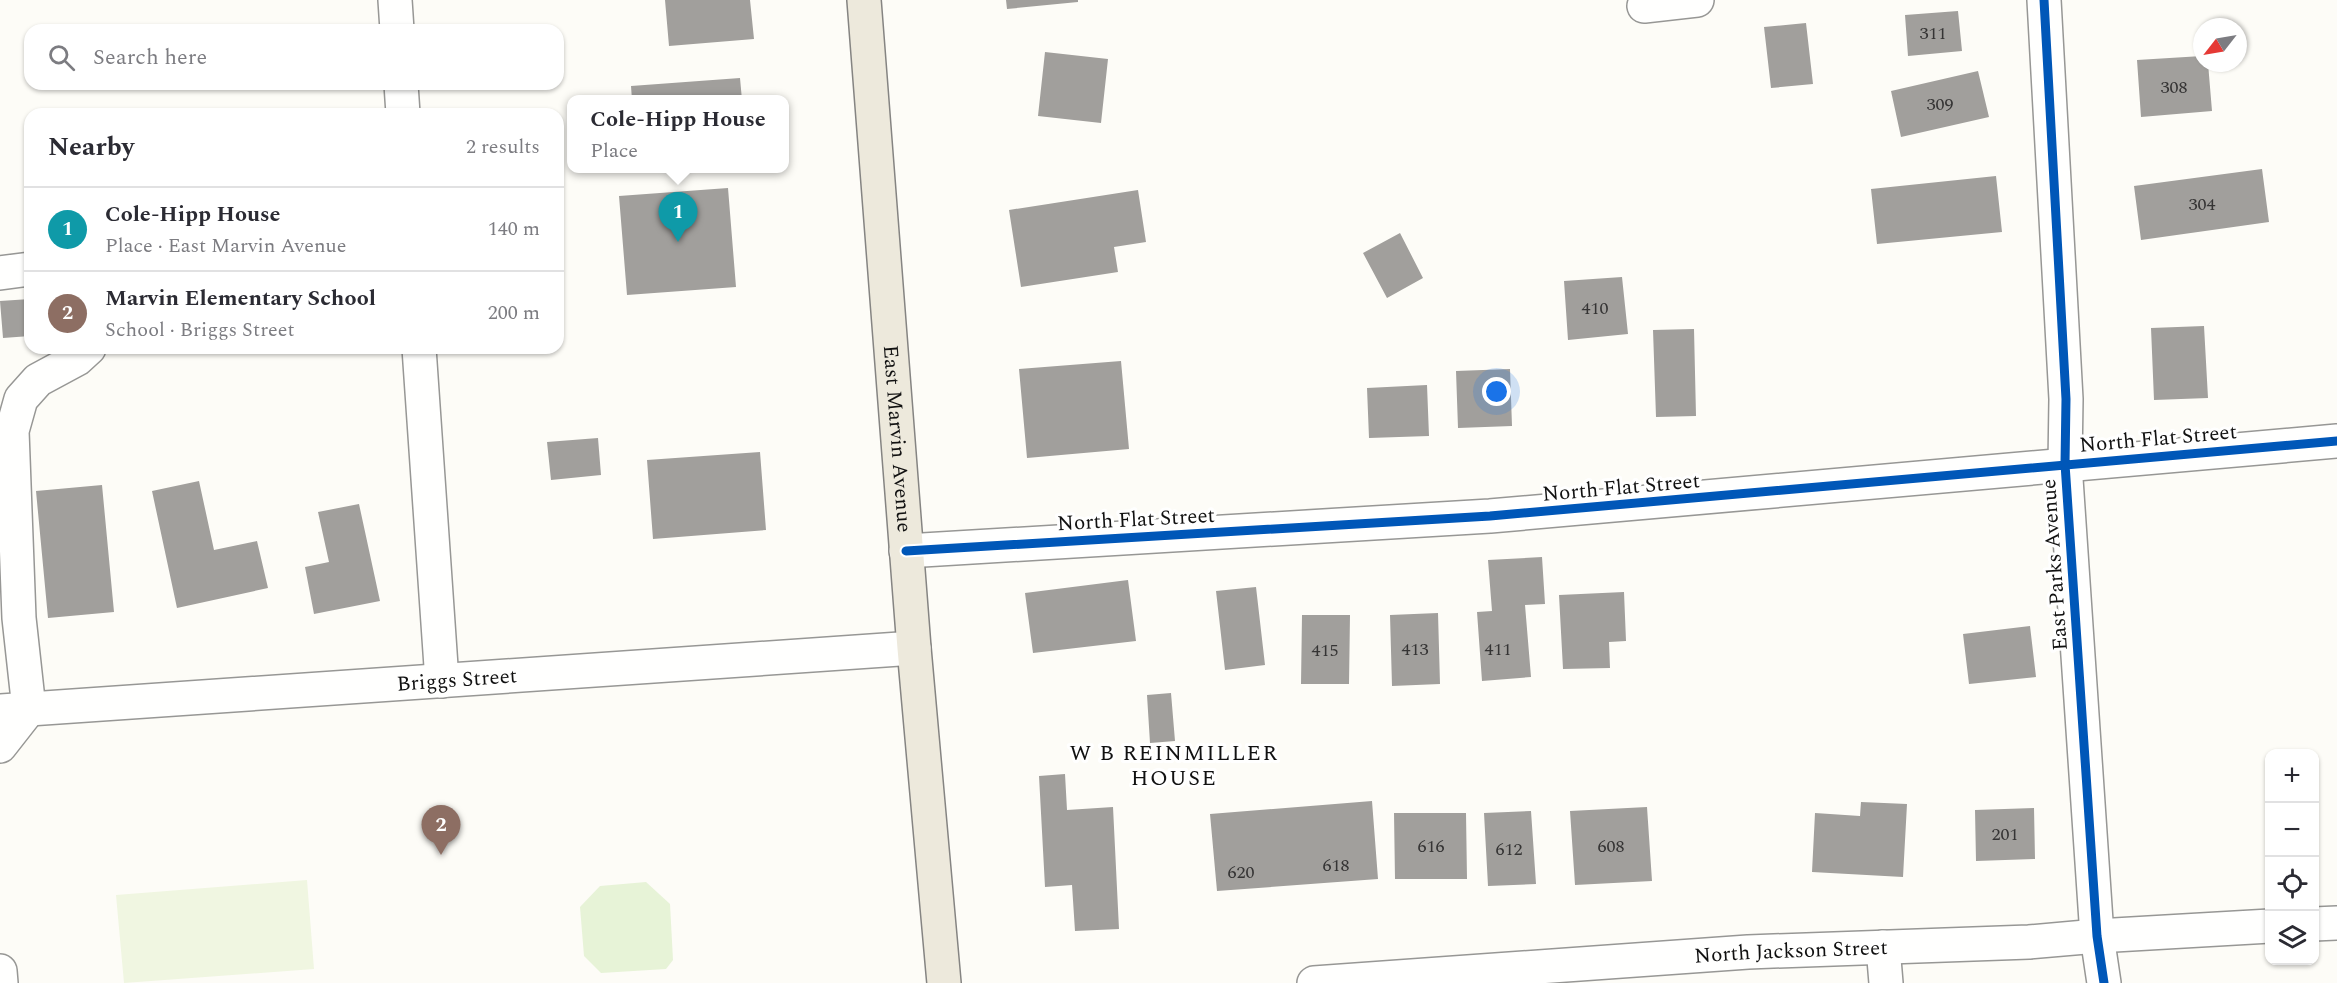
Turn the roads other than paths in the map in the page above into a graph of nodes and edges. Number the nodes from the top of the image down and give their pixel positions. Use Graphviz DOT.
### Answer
graph roads {
  1 [pos="395,0"];
  2 [pos="864,0"];
  3 [pos="1697,0"];
  4 [pos="2044,0"];
  5 [pos="1644,6"];
  6 [pos="397,24"];
  7 [pos="401,90"];
  8 [pos="403,108"];
  9 [pos="24,270"];
  10 [pos="0,273"];
  11 [pos="82,354"];
  12 [pos="419,354"];
  13 [pos="2337,441"];
  14 [pos="2065,464"];
  15 [pos="906,551"];
  16 [pos="914,648"];
  17 [pos="442,681"];
  18 [pos="15,710"];
  19 [pos="0,746"];
  20 [pos="2337,923"];
  21 [pos="2319,924"];
  22 [pos="2265,926"];
  23 [pos="2097,936"];
  24 [pos="1883,947"];
  25 [pos="0,971"];
  26 [pos="1,983"];
  27 [pos="944,983"];
  28 [pos="1314,983"];
  29 [pos="1886,983"];
  30 [pos="2104,983"];
  1 -- 6 [label="street"];
  2 -- 15 [label="main road, East Marvin Avenue"];
  3 -- 5 [label="street"];
  4 -- 14 [label="street, East Parks Avenue"];
  7 -- 8 [label="street"];
  9 -- 10 [label="street"];
  11 -- 18 [label="street"];
  12 -- 17 [label="street"];
  13 -- 14 [label="street, North Flat Street"];
  14 -- 15 [label="street, North Flat Street"];
  14 -- 23 [label="street, East Parks Avenue"];
  15 -- 16 [label="main road, East Marvin Avenue"];
  16 -- 17 [label="street, Briggs Street"];
  16 -- 27 [label="main road, East Marvin Avenue"];
  17 -- 18 [label="street, Briggs Street"];
  18 -- 19 [label="street"];
  20 -- 21 [label="street"];
  22 -- 23 [label="street, North Jackson Street"];
  23 -- 24 [label="street, North Jackson Street"];
  23 -- 30 [label="street, East Parks Avenue"];
  24 -- 28 [label="street, North Jackson Street"];
  24 -- 29 [label="street"];
  25 -- 26 [label="street"];
}
